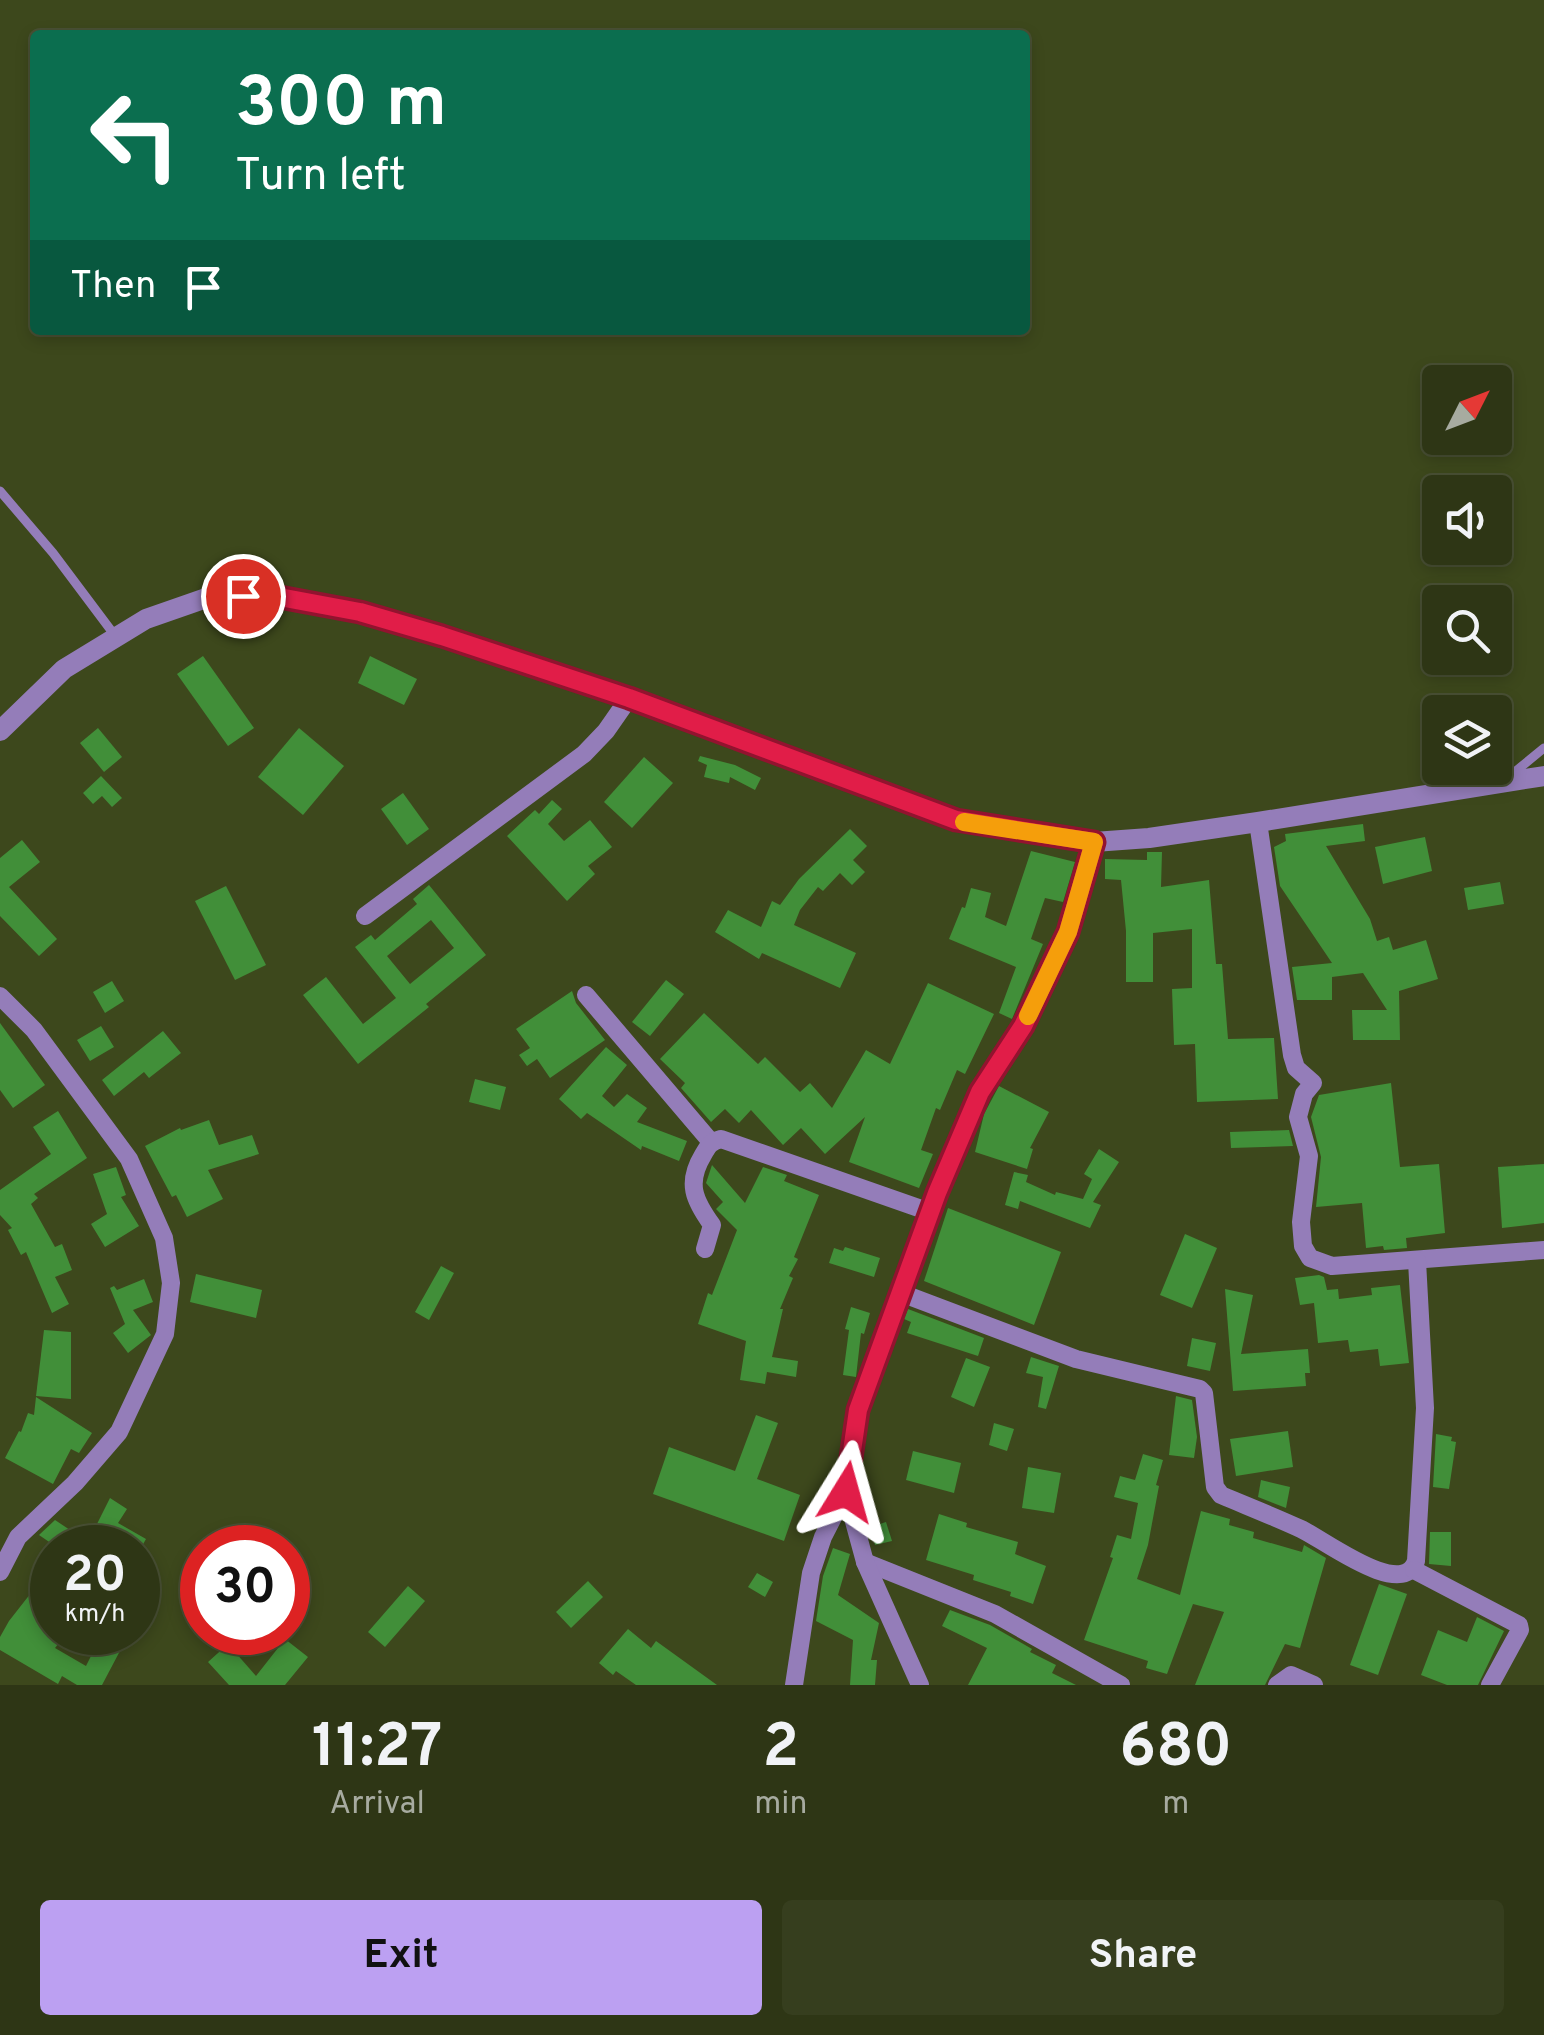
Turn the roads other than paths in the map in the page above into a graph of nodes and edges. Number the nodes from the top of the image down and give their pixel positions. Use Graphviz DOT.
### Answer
graph roads {
  1 [pos="0,491"];
  2 [pos="116,637"];
  3 [pos="629,698"];
  4 [pos="0,732"];
  5 [pos="1544,748"];
  6 [pos="1512,774"];
  7 [pos="1544,776"];
  8 [pos="1512,781"];
  9 [pos="1489,785"];
  10 [pos="1258,822"];
  11 [pos="1094,842"];
  12 [pos="365,916"];
  13 [pos="586,995"];
  14 [pos="0,996"];
  15 [pos="711,1142"];
  16 [pos="930,1212"];
  17 [pos="705,1249"];
  18 [pos="1544,1250"];
  19 [pos="1417,1261"];
  20 [pos="901,1292"];
  21 [pos="846,1492"];
  22 [pos="865,1562"];
  23 [pos="1414,1570"];
  24 [pos="0,1572"];
  25 [pos="794,1685"];
  26 [pos="920,1685"];
  27 [pos="1121,1685"];
  28 [pos="1277,1685"];
  29 [pos="1314,1685"];
  30 [pos="1490,1685"];
  1 -- 2 [label="lane"];
  2 -- 3 [label="street"];
  2 -- 4 [label="street"];
  3 -- 11 [label="street"];
  3 -- 12 [label="street"];
  5 -- 6 [label="lane"];
  7 -- 8 [label="street"];
  9 -- 10 [label="street"];
  10 -- 11 [label="street"];
  10 -- 19 [label="street"];
  11 -- 16 [label="street"];
  13 -- 15 [label="street"];
  14 -- 24 [label="street"];
  15 -- 16 [label="street"];
  15 -- 17 [label="street"];
  16 -- 20 [label="street"];
  18 -- 19 [label="street"];
  19 -- 23 [label="street"];
  20 -- 21 [label="street"];
  20 -- 23 [label="street"];
  21 -- 22 [label="street"];
  21 -- 25 [label="street"];
  22 -- 26 [label="street"];
  22 -- 27 [label="street"];
  23 -- 30 [label="street"];
  28 -- 29 [label="street"];
}
